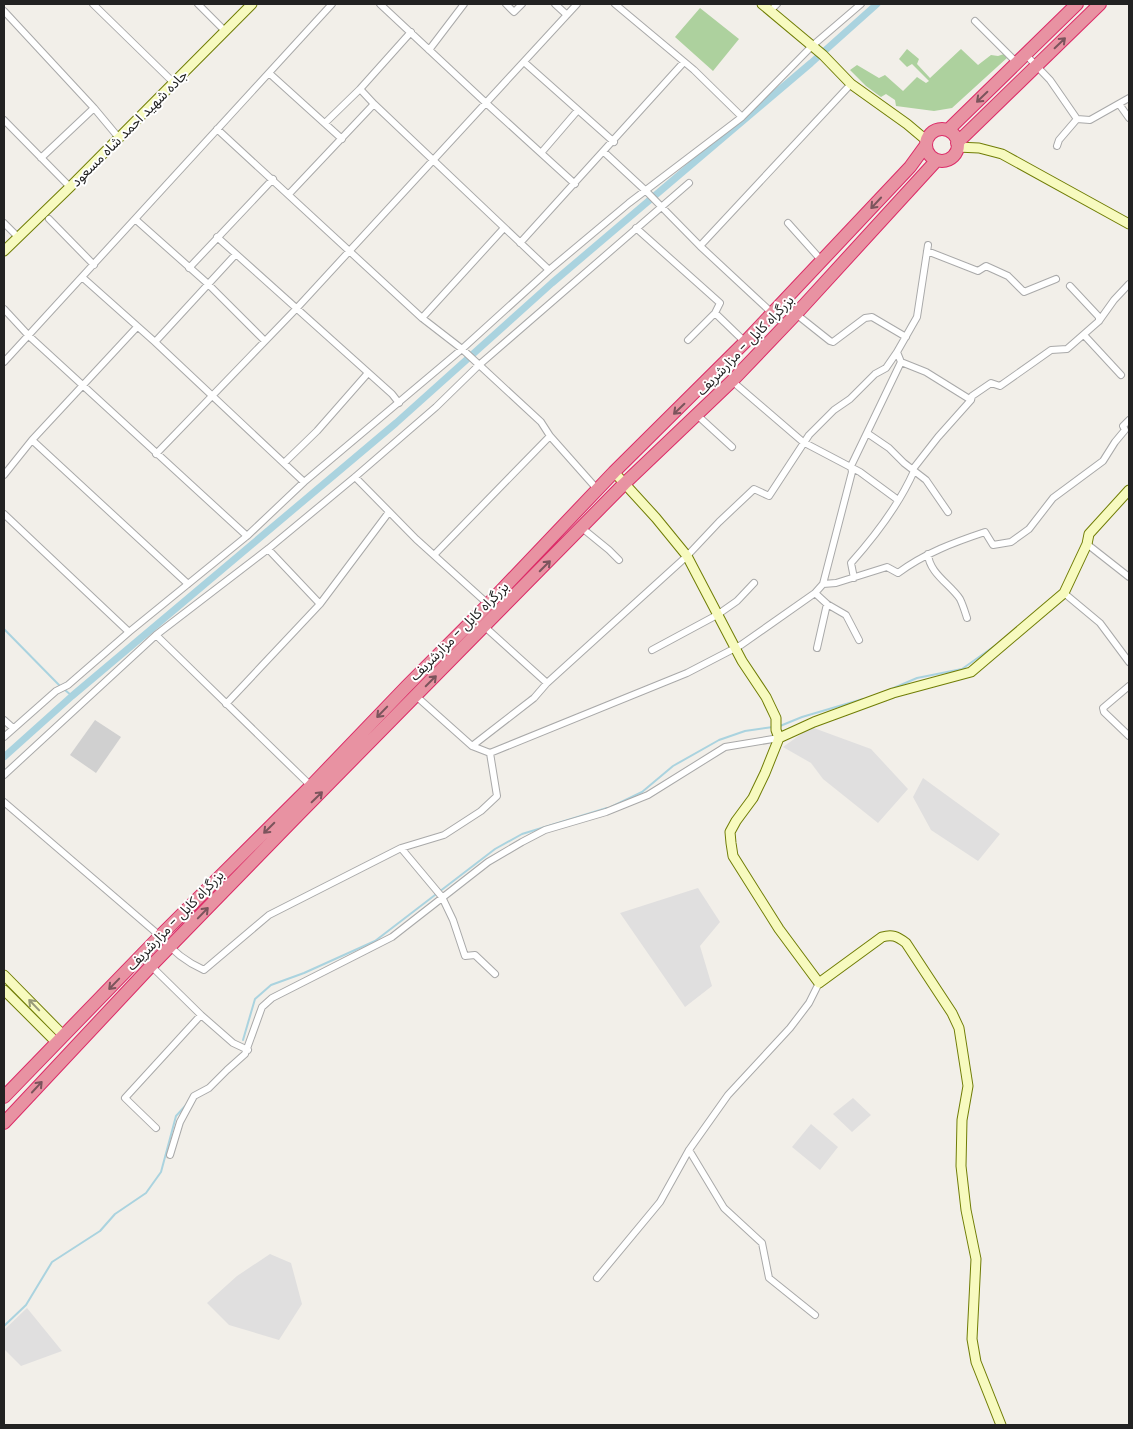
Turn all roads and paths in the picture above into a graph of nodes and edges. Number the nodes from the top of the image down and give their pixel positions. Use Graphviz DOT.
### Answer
graph roads {
  1 [pos="92,4"];
  2 [pos="198,4"];
  3 [pos="252,4"];
  4 [pos="332,4"];
  5 [pos="380,4"];
  6 [pos="464,4"];
  7 [pos="506,4"];
  8 [pos="522,4"];
  9 [pos="555,4"];
  10 [pos="577,4"];
  11 [pos="615,4"];
  12 [pos="762,4"];
  13 [pos="777,4"];
  14 [pos="861,4"];
  15 [pos="1077,4"];
  16 [pos="1100,4"];
  17 [pos="4,11"];
  18 [pos="770,11"];
  19 [pos="567,14"];
  20 [pos="975,21"];
  21 [pos="225,31"];
  22 [pos="411,32"];
  23 [pos="429,50"];
  24 [pos="818,50"];
  25 [pos="1021,59"];
  26 [pos="524,62"];
  27 [pos="684,62"];
  28 [pos="1037,66"];
  29 [pos="269,73"];
  30 [pos="174,83"];
  31 [pos="851,84"];
  32 [pos="360,89"];
  33 [pos="1129,98"];
  34 [pos="486,103"];
  35 [pos="374,104"];
  36 [pos="1119,104"];
  37 [pos="94,108"];
  38 [pos="578,110"];
  39 [pos="742,117"];
  40 [pos="1129,118"];
  41 [pos="1077,119"];
  42 [pos="4,120"];
  43 [pos="325,123"];
  44 [pos="217,129"];
  45 [pos="948,130"];
  46 [pos="119,138"];
  47 [pos="342,139"];
  48 [pos="614,142"];
  49 [pos="926,143"];
  50 [pos="957,145"];
  51 [pos="1057,146"];
  52 [pos="604,152"];
  53 [pos="541,153"];
  54 [pos="41,158"];
  55 [pos="433,161"];
  56 [pos="936,161"];
  57 [pos="273,179"];
  58 [pos="689,182"];
  59 [pos="575,184"];
  60 [pos="70,188"];
  61 [pos="290,194"];
  62 [pos="648,194"];
  63 [pos="659,205"];
  64 [pos="135,219"];
  65 [pos="50,220"];
  66 [pos="4,223"];
  67 [pos="788,223"];
  68 [pos="1129,224"];
  69 [pos="504,228"];
  70 [pos="636,228"];
  71 [pos="18,237"];
  72 [pos="217,237"];
  73 [pos="520,243"];
  74 [pos="700,246"];
  75 [pos="4,251"];
  76 [pos="349,251"];
  77 [pos="236,254"];
  78 [pos="822,261"];
  79 [pos="94,265"];
  80 [pos="189,268"];
  81 [pos="549,270"];
  82 [pos="82,277"];
  83 [pos="1056,279"];
  84 [pos="207,284"];
  85 [pos="1129,284"];
  86 [pos="1070,286"];
  87 [pos="4,309"];
  88 [pos="296,309"];
  89 [pos="715,313"];
  90 [pos="773,313"];
  91 [pos="796,314"];
  92 [pos="422,318"];
  93 [pos="1099,321"];
  94 [pos="785,326"];
  95 [pos="137,327"];
  96 [pos="1084,335"];
  97 [pos="29,336"];
  98 [pos="906,337"];
  99 [pos="265,340"];
  100 [pos="688,340"];
  101 [pos="155,342"];
  102 [pos="745,342"];
  103 [pos="464,352"];
  104 [pos="897,352"];
  105 [pos="4,362"];
  106 [pos="477,362"];
  107 [pos="901,362"];
  108 [pos="368,373"];
  109 [pos="1121,376"];
  110 [pos="732,381"];
  111 [pos="83,384"];
  112 [pos="212,396"];
  113 [pos="971,400"];
  114 [pos="399,403"];
  115 [pos="697,415"];
  116 [pos="1129,420"];
  117 [pos="867,433"];
  118 [pos="550,436"];
  119 [pos="32,440"];
  120 [pos="803,442"];
  121 [pos="732,447"];
  122 [pos="156,454"];
  123 [pos="284,463"];
  124 [pos="851,466"];
  125 [pos="914,470"];
  126 [pos="614,472"];
  127 [pos="4,475"];
  128 [pos="355,477"];
  129 [pos="304,482"];
  130 [pos="624,484"];
  131 [pos="597,489"];
  132 [pos="1129,490"];
  133 [pos="898,500"];
  134 [pos="388,512"];
  135 [pos="948,512"];
  136 [pos="4,514"];
  137 [pos="582,528"];
  138 [pos="247,536"];
  139 [pos="1087,544"];
  140 [pos="268,549"];
  141 [pos="928,554"];
  142 [pos="434,555"];
  143 [pos="687,556"];
  144 [pos="619,560"];
  145 [pos="1129,577"];
  146 [pos="854,578"];
  147 [pos="754,583"];
  148 [pos="188,584"];
  149 [pos="823,584"];
  150 [pos="815,593"];
  151 [pos="1064,593"];
  152 [pos="320,604"];
  153 [pos="488,604"];
  154 [pos="827,604"];
  155 [pos="718,615"];
  156 [pos="967,618"];
  157 [pos="484,627"];
  158 [pos="129,632"];
  159 [pos="156,635"];
  160 [pos="858,640"];
  161 [pos="735,647"];
  162 [pos="817,648"];
  163 [pos="652,650"];
  164 [pos="1129,662"];
  165 [pos="547,683"];
  166 [pos="1129,686"];
  167 [pos="416,696"];
  168 [pos="226,704"];
  169 [pos="4,720"];
  170 [pos="13,728"];
  171 [pos="777,734"];
  172 [pos="4,736"];
  173 [pos="1129,736"];
  174 [pos="472,746"];
  175 [pos="490,753"];
  176 [pos="4,775"];
  177 [pos="311,786"];
  178 [pos="4,802"];
  179 [pos="401,848"];
  180 [pos="440,894"];
  181 [pos="160,936"];
  182 [pos="169,948"];
  183 [pos="141,956"];
  184 [pos="151,966"];
  185 [pos="495,974"];
  186 [pos="4,975"];
  187 [pos="819,983"];
  188 [pos="4,990"];
  189 [pos="201,1015"];
  190 [pos="60,1039"];
  191 [pos="248,1050"];
  192 [pos="4,1097"];
  193 [pos="4,1123"];
  194 [pos="156,1128"];
  195 [pos="689,1150"];
  196 [pos="170,1155"];
  197 [pos="596,1278"];
  198 [pos="815,1315"];
  199 [pos="1001,1425"];
  1 -- 30 [label="street"];
  2 -- 21 [label="street"];
  3 -- 21 [label="street, جاده شهيد احمد شاه مسعود"];
  4 -- 29 [label="street"];
  5 -- 22 [label="street"];
  6 -- 23 [label="street"];
  7 -- 8 [label="street"];
  9 -- 19 [label="street"];
  10 -- 19 [label="street"];
  11 -- 27 [label="street"];
  12 -- 18 [label="street"];
  13 -- 18 [label="street"];
  14 -- 24 [label="street"];
  15 -- 25 [label="highway"];
  28 -- 16 [label="highway, one-way"];
  17 -- 37 [label="street"];
  18 -- 24 [label="street"];
  19 -- 26 [label="street"];
  20 -- 25 [label="street"];
  21 -- 30 [label="street, جاده شهيد احمد شاه مسعود"];
  22 -- 23 [label="street"];
  22 -- 32 [label="street"];
  23 -- 34 [label="street"];
  24 -- 31 [label="street"];
  24 -- 39 [label="street"];
  25 -- 28 [label="street"];
  25 -- 45 [label="highway, one-way"];
  26 -- 34 [label="street"];
  26 -- 38 [label="street"];
  27 -- 39 [label="street"];
  27 -- 48 [label="street"];
  28 -- 41 [label="street"];
  28 -- 50 [label="highway"];
  29 -- 43 [label="street"];
  29 -- 44 [label="street"];
  30 -- 46 [label="street, جاده شهيد احمد شاه مسعود"];
  31 -- 49 [label="street"];
  31 -- 74 [label="street"];
  32 -- 35 [label="street"];
  32 -- 43 [label="street"];
  33 -- 36 [label="street"];
  34 -- 53 [label="street"];
  34 -- 55 [label="street"];
  35 -- 47 [label="street"];
  35 -- 55 [label="street"];
  36 -- 40 [label="street"];
  36 -- 41 [label="street"];
  37 -- 46 [label="street"];
  37 -- 54 [label="street"];
  38 -- 48 [label="street"];
  38 -- 53 [label="street"];
  39 -- 62 [label="street"];
  41 -- 51 [label="street"];
  42 -- 54 [label="street"];
  43 -- 47 [label="street"];
  44 -- 57 [label="street"];
  44 -- 64 [label="street"];
  45 -- 49 [label="highway"];
  45 -- 50 [label="highway"];
  46 -- 60 [label="street, جاده شهيد احمد شاه مسعود"];
  47 -- 61 [label="street"];
  48 -- 52 [label="street"];
  49 -- 56 [label="highway"];
  49 -- 78 [label="highway, بزرگراه کابل - مزارشریف, one-way"];
  50 -- 56 [label="highway"];
  50 -- 68 [label="street"];
  52 -- 59 [label="street"];
  52 -- 62 [label="street"];
  53 -- 59 [label="street"];
  54 -- 60 [label="street"];
  55 -- 69 [label="street"];
  55 -- 76 [label="street"];
  56 -- 91 [label="highway, بزرگراه کابل - مزارشریف"];
  57 -- 61 [label="street"];
  57 -- 72 [label="street"];
  58 -- 63 [label="street"];
  59 -- 73 [label="street"];
  60 -- 71 [label="street, جاده شهيد احمد شاه مسعود"];
  61 -- 76 [label="street"];
  62 -- 63 [label="street"];
  62 -- 81 [label="street"];
  63 -- 70 [label="street"];
  63 -- 74 [label="street"];
  64 -- 79 [label="street"];
  64 -- 80 [label="street"];
  65 -- 79 [label="street"];
  66 -- 71 [label="street"];
  67 -- 78 [label="street"];
  69 -- 73 [label="street"];
  69 -- 92 [label="street"];
  70 -- 89 [label="street"];
  70 -- 106 [label="street"];
  71 -- 75 [label="street, جاده شهيد احمد شاه مسعود"];
  72 -- 77 [label="street"];
  72 -- 80 [label="street"];
  73 -- 81 [label="street"];
  74 -- 90 [label="street"];
  76 -- 88 [label="street"];
  76 -- 92 [label="street"];
  77 -- 84 [label="street"];
  77 -- 88 [label="street"];
  78 -- 90 [label="highway, بزرگراه کابل - مزارشریف"];
  79 -- 82 [label="street"];
  80 -- 84 [label="street"];
  81 -- 103 [label="street"];
  82 -- 95 [label="street"];
  82 -- 97 [label="street"];
  83 -- 98 [label="street"];
  84 -- 99 [label="street"];
  84 -- 101 [label="street"];
  85 -- 93 [label="street"];
  86 -- 93 [label="street"];
  87 -- 97 [label="street"];
  88 -- 99 [label="street"];
  88 -- 108 [label="street"];
  89 -- 100 [label="street"];
  89 -- 102 [label="street"];
  90 -- 94 [label="street"];
  90 -- 102 [label="highway, بزرگراه کابل - مزارشریف"];
  91 -- 94 [label="highway, بزرگراه کابل - مزارشریف"];
  91 -- 98 [label="street"];
  92 -- 103 [label="street"];
  93 -- 96 [label="street"];
  94 -- 110 [label="highway, بزرگراه کابل - مزارشریف"];
  95 -- 101 [label="street"];
  95 -- 111 [label="street"];
  96 -- 109 [label="street"];
  96 -- 113 [label="street"];
  97 -- 105 [label="street"];
  97 -- 111 [label="street"];
  98 -- 104 [label="street"];
  99 -- 112 [label="street"];
  101 -- 112 [label="street"];
  102 -- 126 [label="highway, بزرگراه کابل - مزارشریف, one-way"];
  103 -- 106 [label="street"];
  103 -- 114 [label="street"];
  104 -- 107 [label="street"];
  104 -- 120 [label="street"];
  106 -- 118 [label="street"];
  106 -- 128 [label="street"];
  107 -- 113 [label="street"];
  107 -- 117 [label="street"];
  108 -- 114 [label="street"];
  108 -- 123 [label="street"];
  110 -- 115 [label="highway, بزرگراه کابل - مزارشریف"];
  110 -- 120 [label="street"];
  111 -- 119 [label="street"];
  111 -- 122 [label="street"];
  112 -- 122 [label="street"];
  112 -- 123 [label="street"];
  113 -- 125 [label="street"];
  114 -- 129 [label="street"];
  115 -- 121 [label="street"];
  115 -- 130 [label="highway, بزرگراه کابل - مزارشریف"];
  116 -- 141 [label="street"];
  117 -- 124 [label="street"];
  117 -- 125 [label="street"];
  118 -- 131 [label="street"];
  118 -- 142 [label="street"];
  119 -- 127 [label="street"];
  119 -- 148 [label="street"];
  120 -- 124 [label="street"];
  120 -- 143 [label="street"];
  122 -- 138 [label="street"];
  123 -- 129 [label="street"];
  124 -- 133 [label="street"];
  124 -- 149 [label="street"];
  125 -- 133 [label="street"];
  125 -- 135 [label="street"];
  126 -- 130 [label="street"];
  126 -- 131 [label="highway, بزرگراه کابل - مزارشریف"];
  128 -- 134 [label="street"];
  128 -- 140 [label="street"];
  129 -- 138 [label="street"];
  130 -- 137 [label="highway, بزرگراه کابل - مزارشریف"];
  130 -- 143 [label="street"];
  131 -- 153 [label="highway, بزرگراه کابل - مزارشریف"];
  132 -- 139 [label="street"];
  133 -- 146 [label="street"];
  134 -- 142 [label="street"];
  134 -- 152 [label="street"];
  136 -- 158 [label="street"];
  137 -- 144 [label="street"];
  157 -- 137 [label="highway, بزرگراه کابل - مزارشریف, one-way"];
  138 -- 148 [label="street"];
  139 -- 145 [label="street"];
  139 -- 151 [label="street"];
  140 -- 152 [label="street"];
  140 -- 159 [label="street"];
  141 -- 146 [label="street"];
  141 -- 156 [label="street"];
  142 -- 153 [label="street"];
  143 -- 155 [label="street"];
  143 -- 165 [label="street"];
  146 -- 149 [label="street"];
  147 -- 155 [label="street"];
  148 -- 158 [label="street"];
  149 -- 150 [label="street"];
  150 -- 154 [label="street"];
  150 -- 161 [label="street"];
  151 -- 164 [label="street"];
  151 -- 171 [label="street"];
  152 -- 168 [label="street"];
  153 -- 177 [label="highway, بزرگراه کابل - مزارشریف, one-way"];
  154 -- 160 [label="street"];
  154 -- 162 [label="street"];
  155 -- 161 [label="street"];
  155 -- 163 [label="street"];
  157 -- 165 [label="street"];
  167 -- 157 [label="highway, بزرگراه کابل - مزارشریف, one-way"];
  158 -- 170 [label="street"];
  159 -- 168 [label="street"];
  159 -- 176 [label="street"];
  161 -- 171 [label="street"];
  161 -- 175 [label="street"];
  165 -- 174 [label="street"];
  166 -- 173 [label="street"];
  167 -- 174 [label="street"];
  182 -- 167 [label="highway, بزرگراه کابل - مزارشریف, one-way"];
  168 -- 177 [label="street"];
  169 -- 170 [label="street"];
  170 -- 172 [label="street"];
  171 -- 180 [label="street"];
  171 -- 187 [label="street"];
  174 -- 175 [label="street"];
  175 -- 179 [label="street"];
  177 -- 181 [label="highway, بزرگراه کابل - مزارشریف, one-way"];
  178 -- 181 [label="street"];
  179 -- 180 [label="street"];
  179 -- 182 [label="street"];
  180 -- 185 [label="street"];
  180 -- 191 [label="street"];
  181 -- 182 [label="street"];
  181 -- 183 [label="highway, بزرگراه کابل - مزارشریف"];
  182 -- 184 [label="highway, بزرگراه کابل - مزارشریف"];
  183 -- 184 [label="street"];
  183 -- 190 [label="highway, بزرگراه کابل - مزارشریف, one-way"];
  184 -- 189 [label="street"];
  193 -- 184 [label="highway, بزرگراه کابل - مزارشریف, one-way"];
  190 -- 186 [label="street, one-way"];
  187 -- 195 [label="street"];
  187 -- 199 [label="street"];
  188 -- 190 [label="street"];
  189 -- 191 [label="street"];
  189 -- 194 [label="street"];
  190 -- 192 [label="highway, بزرگراه کابل - مزارشریف"];
  191 -- 196 [label="street"];
  195 -- 197 [label="street"];
  195 -- 198 [label="street"];
}
